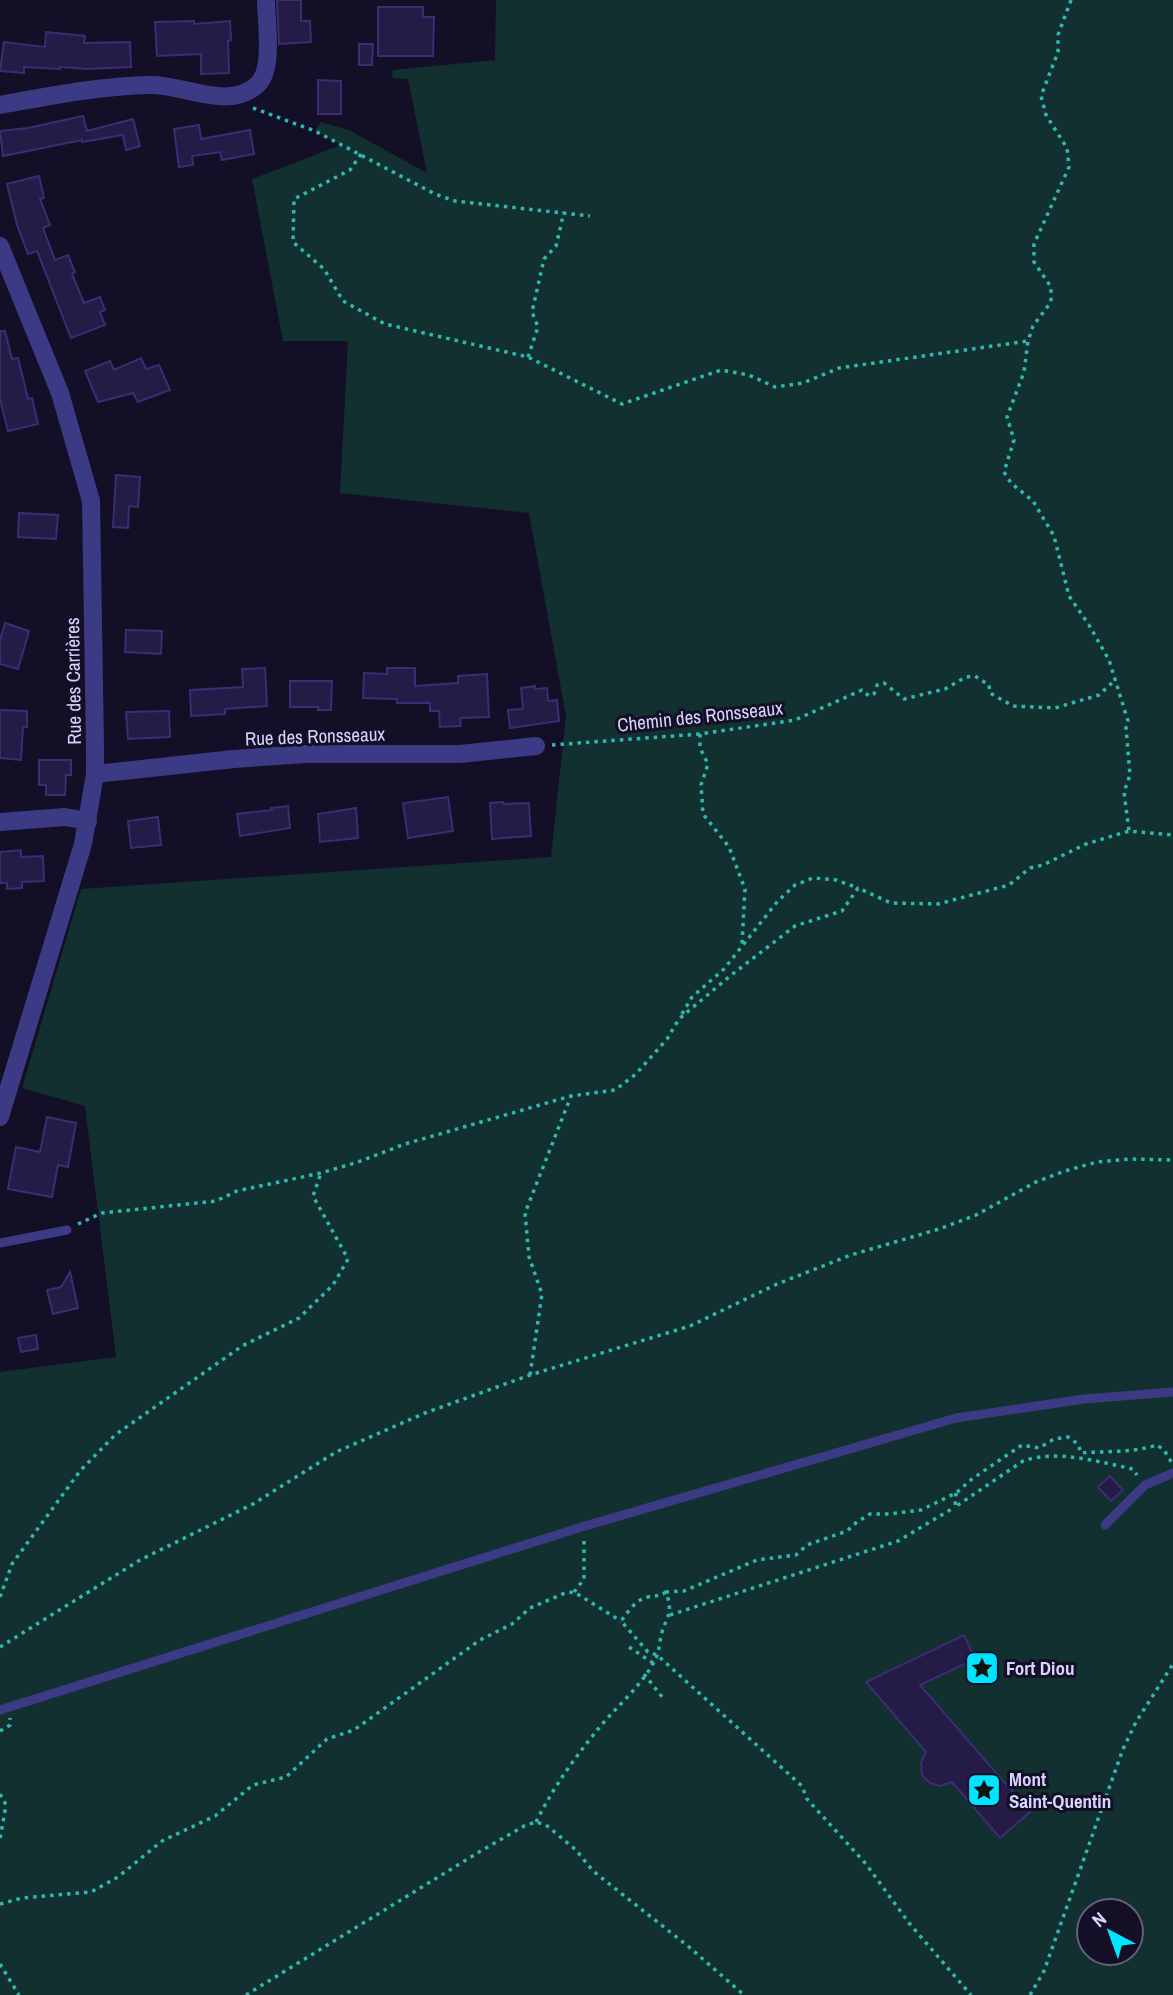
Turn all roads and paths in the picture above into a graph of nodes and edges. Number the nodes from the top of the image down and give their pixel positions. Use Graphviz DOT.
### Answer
graph roads {
  1 [pos="266,0"];
  2 [pos="1071,0"];
  3 [pos="0,105"];
  4 [pos="254,109"];
  5 [pos="360,154"];
  6 [pos="564,212"];
  7 [pos="590,216"];
  8 [pos="0,246"];
  9 [pos="1028,341"];
  10 [pos="528,357"];
  11 [pos="1114,681"];
  12 [pos="700,734"];
  13 [pos="536,746"];
  14 [pos="95,774"];
  15 [pos="88,821"];
  16 [pos="0,822"];
  17 [pos="1129,831"];
  18 [pos="1173,835"];
  19 [pos="858,888"];
  20 [pos="742,946"];
  21 [pos="679,1019"];
  22 [pos="571,1096"];
  23 [pos="0,1118"];
  24 [pos="1173,1160"];
  25 [pos="321,1173"];
  26 [pos="66,1230"];
  27 [pos="0,1243"];
  28 [pos="530,1374"];
  29 [pos="1173,1392"];
  30 [pos="1081,1455"];
  31 [pos="1173,1464"];
  32 [pos="1173,1473"];
  33 [pos="1145,1485"];
  34 [pos="956,1493"];
  35 [pos="955,1507"];
  36 [pos="1105,1525"];
  37 [pos="585,1526"];
  38 [pos="574,1592"];
  39 [pos="666,1592"];
  40 [pos="0,1597"];
  41 [pos="670,1615"];
  42 [pos="621,1621"];
  43 [pos="0,1647"];
  44 [pos="629,1647"];
  45 [pos="657,1655"];
  46 [pos="653,1662"];
  47 [pos="1173,1664"];
  48 [pos="644,1674"];
  49 [pos="663,1698"];
  50 [pos="0,1710"];
  51 [pos="0,1794"];
  52 [pos="536,1822"];
  53 [pos="0,1839"];
  54 [pos="0,1904"];
  55 [pos="0,1964"];
  56 [pos="19,1995"];
  57 [pos="246,1995"];
  58 [pos="744,1995"];
  59 [pos="971,1995"];
  60 [pos="1030,1995"];
  1 -- 3 [label="street"];
  2 -- 9 [label="path"];
  4 -- 5 [label="path"];
  5 -- 6 [label="path"];
  5 -- 10 [label="path"];
  6 -- 7 [label="path"];
  6 -- 10 [label="path"];
  8 -- 14 [label="street, Rue des Carrières"];
  9 -- 10 [label="path"];
  9 -- 11 [label="path"];
  11 -- 12 [label="path, Chemin des Ronsseaux"];
  11 -- 17 [label="path"];
  12 -- 13 [label="path, Chemin des Ronsseaux"];
  12 -- 20 [label="path"];
  13 -- 14 [label="street, Rue des Ronsseaux"];
  14 -- 15 [label="street, Rue des Carrières"];
  15 -- 16 [label="street"];
  15 -- 23 [label="street, Rue des Carrières"];
  17 -- 18 [label="path"];
  17 -- 19 [label="path"];
  19 -- 20 [label="path"];
  19 -- 21 [label="path"];
  20 -- 21 [label="path"];
  21 -- 22 [label="path"];
  22 -- 25 [label="path"];
  22 -- 28 [label="path"];
  24 -- 28 [label="path"];
  25 -- 26 [label="path"];
  25 -- 40 [label="path"];
  26 -- 27 [label="lane"];
  28 -- 43 [label="path"];
  29 -- 37 [label="lane"];
  30 -- 31 [label="path"];
  30 -- 33 [label="path"];
  30 -- 34 [label="path"];
  30 -- 35 [label="path"];
  32 -- 33 [label="lane"];
  33 -- 36 [label="lane"];
  34 -- 35 [label="path"];
  34 -- 39 [label="path"];
  35 -- 41 [label="path"];
  37 -- 38 [label="path"];
  37 -- 50 [label="lane"];
  38 -- 42 [label="path"];
  38 -- 54 [label="path"];
  39 -- 41 [label="path"];
  39 -- 42 [label="path"];
  41 -- 45 [label="path"];
  42 -- 45 [label="path"];
  44 -- 46 [label="path"];
  45 -- 46 [label="path"];
  45 -- 59 [label="path"];
  46 -- 48 [label="path"];
  47 -- 60 [label="path"];
  48 -- 49 [label="path"];
  48 -- 52 [label="path"];
  51 -- 53 [label="path"];
  52 -- 57 [label="path"];
  52 -- 58 [label="path"];
  55 -- 56 [label="path"];
}
